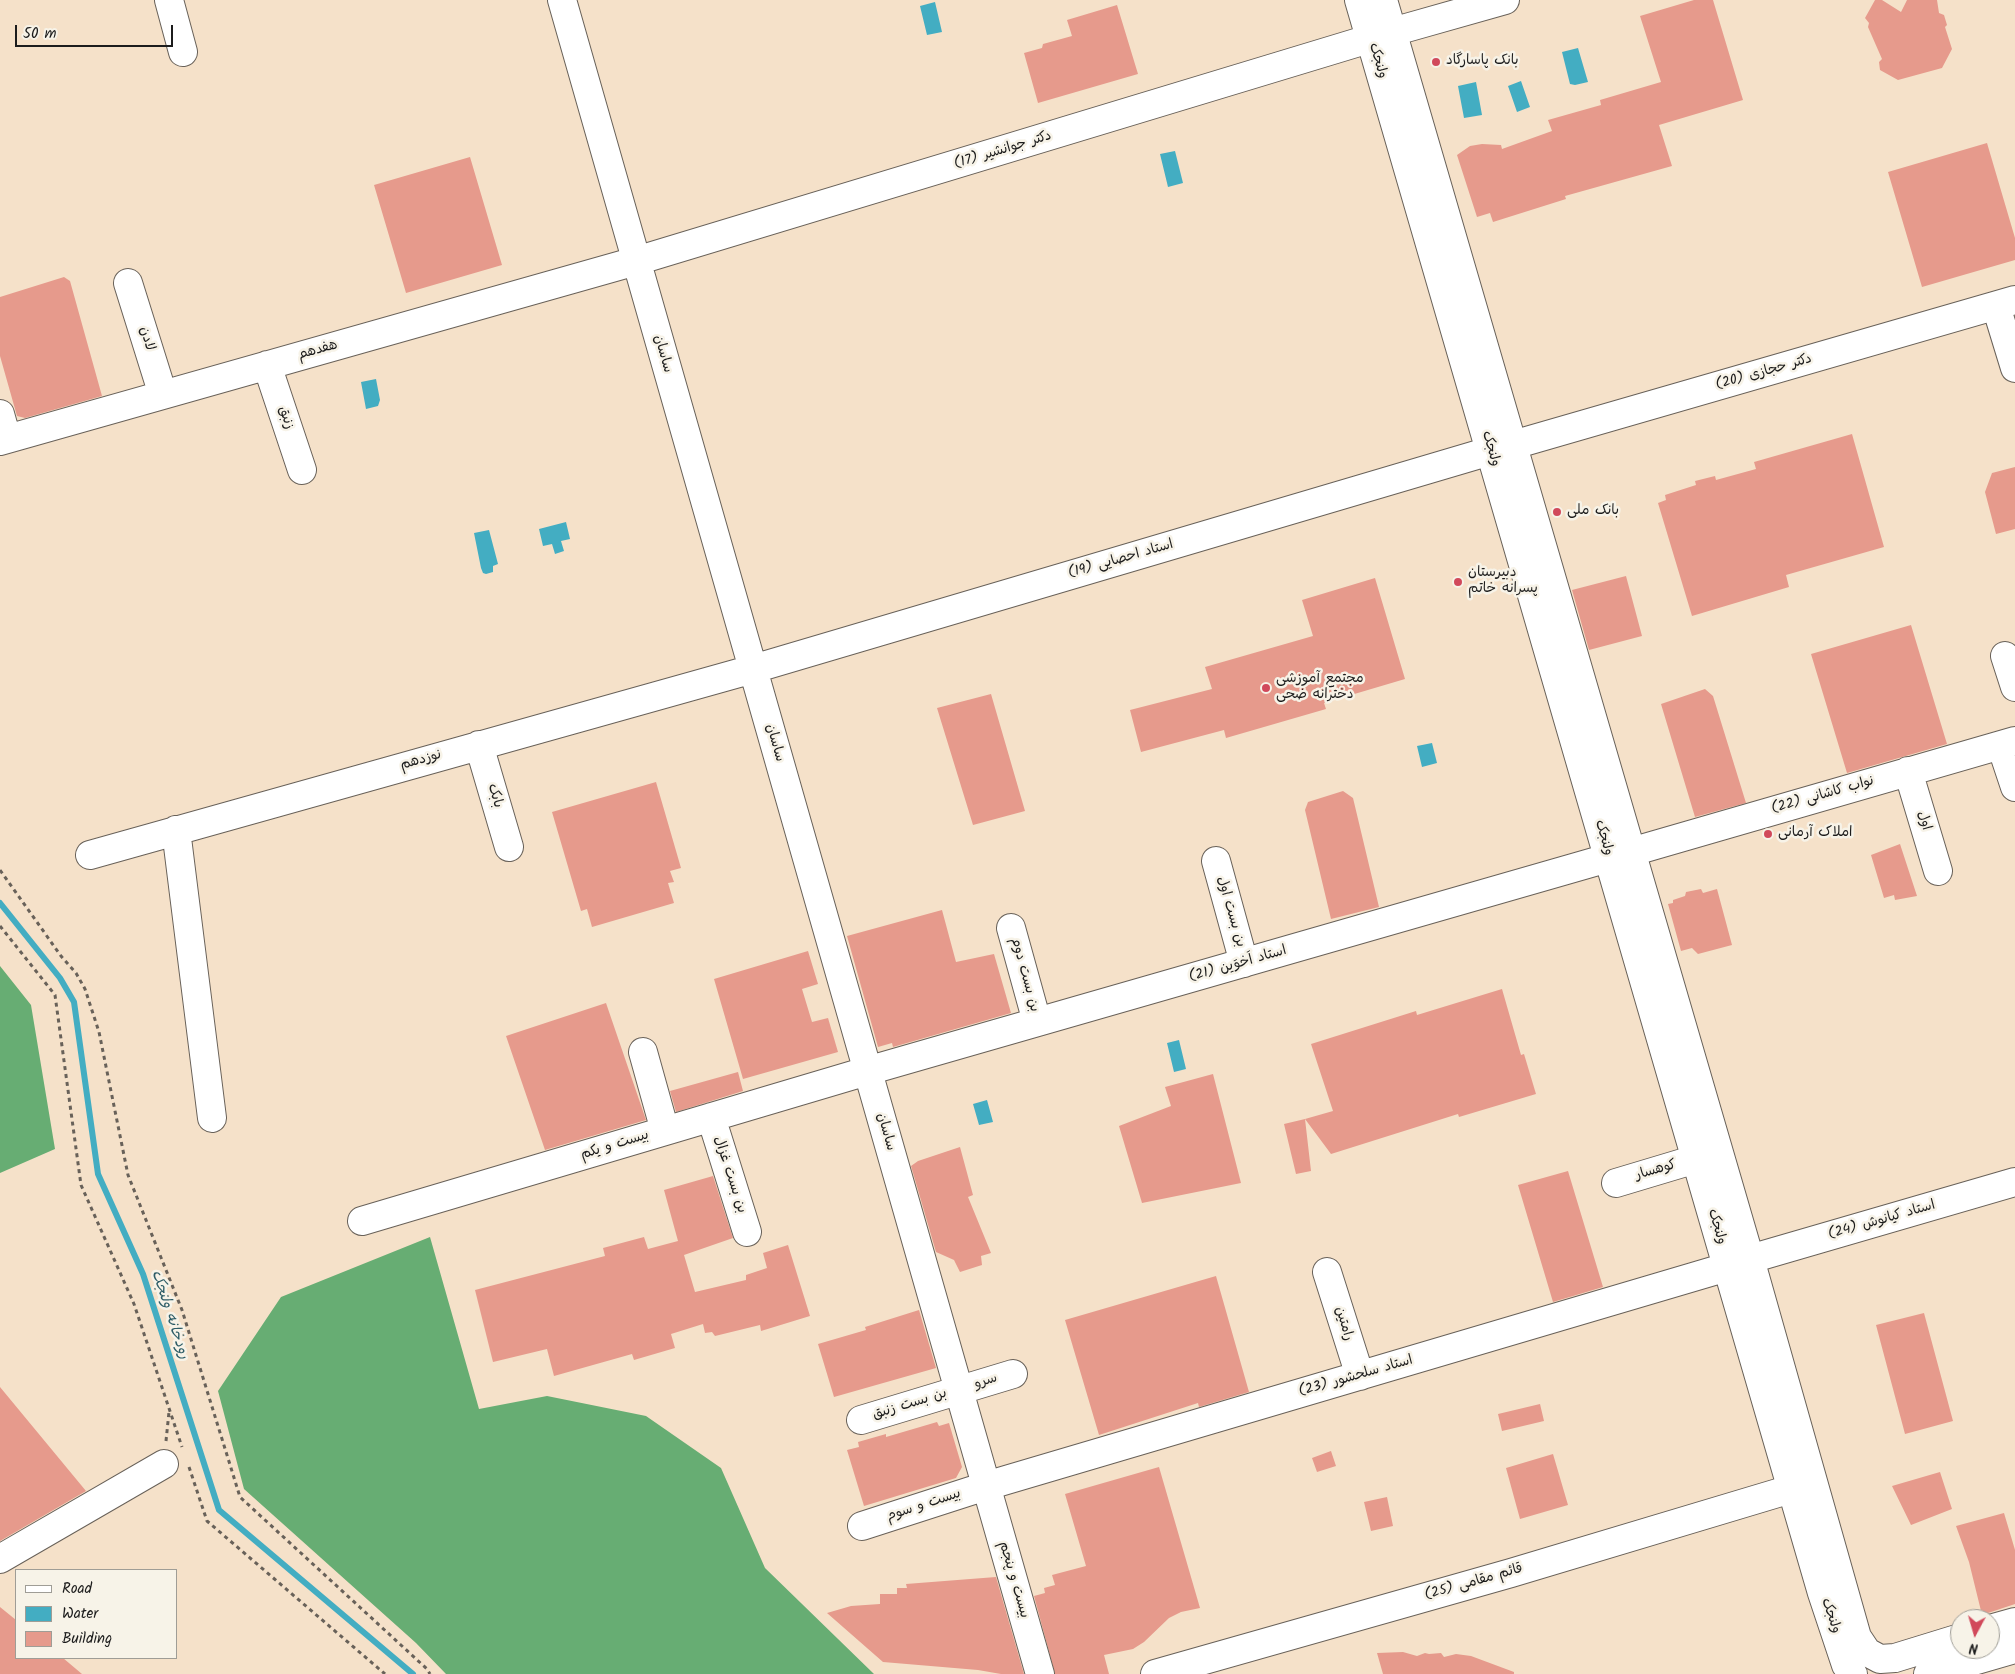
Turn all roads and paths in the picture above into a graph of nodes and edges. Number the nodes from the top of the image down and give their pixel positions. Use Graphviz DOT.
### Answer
graph roads {
  1 [pos="169,0"];
  2 [pos="562,0"];
  3 [pos="1359,0"];
  4 [pos="1383,0"];
  5 [pos="1505,0"];
  6 [pos="1381,36"];
  7 [pos="183,52"];
  8 [pos="636,261"];
  9 [pos="128,283"];
  10 [pos="2006,303"];
  11 [pos="268,365"];
  12 [pos="2015,368"];
  13 [pos="163,395"];
  14 [pos="2,431"];
  15 [pos="1501,448"];
  16 [pos="302,470"];
  17 [pos="2005,656"];
  18 [pos="752,669"];
  19 [pos="2015,687"];
  20 [pos="2008,742"];
  21 [pos="479,745"];
  22 [pos="1908,771"];
  23 [pos="2015,787"];
  24 [pos="176,830"];
  25 [pos="509,847"];
  26 [pos="90,854"];
  27 [pos="1620,855"];
  28 [pos="1216,861"];
  29 [pos="0,870"];
  30 [pos="1938,871"];
  31 [pos="0,926"];
  32 [pos="1011,928"];
  33 [pos="1244,963"];
  34 [pos="1037,1022"];
  35 [pos="643,1052"];
  36 [pos="868,1071"];
  37 [pos="212,1118"];
  38 [pos="711,1118"];
  39 [pos="665,1131"];
  40 [pos="1696,1159"];
  41 [pos="2015,1182"];
  42 [pos="1616,1183"];
  43 [pos="362,1221"];
  44 [pos="747,1232"];
  45 [pos="1739,1263"];
  46 [pos="1327,1272"];
  47 [pos="1013,1374"];
  48 [pos="1360,1376"];
  49 [pos="959,1391"];
  50 [pos="170,1410"];
  51 [pos="861,1420"];
  52 [pos="179,1462"];
  53 [pos="986,1486"];
  54 [pos="1793,1495"];
  55 [pos="862,1526"];
  56 [pos="0,1559"];
  57 [pos="2015,1622"];
  58 [pos="2000,1626"];
  59 [pos="1950,1641"];
  60 [pos="2015,1649"];
  61 [pos="385,1674"];
  62 [pos="430,1674"];
  63 [pos="1040,1674"];
  64 [pos="1155,1674"];
  65 [pos="1836,1674"];
  66 [pos="1853,1674"];
  67 [pos="1928,1674"];
  1 -- 7 [label="street"];
  2 -- 8 [label="street, ساسان"];
  3 -- 6 [label="street, ولنجک"];
  4 -- 6 [label="street, ولنجک"];
  5 -- 6 [label="street, دکتر جوانشیر (17)"];
  6 -- 8 [label="street, دکتر جوانشیر (17)"];
  6 -- 15 [label="street, ولنجک"];
  8 -- 11 [label="street, هفدهم"];
  8 -- 18 [label="street, ساسان"];
  9 -- 13 [label="street, لادن"];
  10 -- 12 [label="street"];
  10 -- 15 [label="street, دکتر حجازی (20)"];
  11 -- 13 [label="street, هفدهم"];
  11 -- 16 [label="street, زنبق"];
  13 -- 14 [label="street, هفدهم"];
  15 -- 18 [label="street, استاد احصایی (19)"];
  15 -- 27 [label="street, ولنجک"];
  17 -- 19 [label="street"];
  18 -- 21 [label="street, نوزدهم"];
  18 -- 36 [label="street, ساسان"];
  20 -- 22 [label="street, نواب کاشانی (22)"];
  20 -- 23 [label="street"];
  21 -- 24 [label="street, نوزدهم"];
  21 -- 25 [label="street, بابک"];
  22 -- 27 [label="street, نواب کاشانی (22)"];
  22 -- 30 [label="street, اول"];
  24 -- 26 [label="street, نوزدهم"];
  24 -- 37 [label="street"];
  27 -- 33 [label="street, استاد اَخوَين (21)"];
  27 -- 40 [label="street, ولنجک"];
  27 -- 45 [label="street, ولنجک"];
  28 -- 33 [label="street, بن بست اول"];
  29 -- 62 [label="path"];
  31 -- 50 [label="path"];
  32 -- 34 [label="street, بن بست دوم"];
  33 -- 34 [label="street, استاد اَخوَين (21)"];
  34 -- 36 [label="street, استاد اَخوَين (21)"];
  35 -- 39 [label="street"];
  36 -- 38 [label="street, بیست و یکم"];
  36 -- 49 [label="street, ساسان"];
  38 -- 39 [label="street, بیست و یکم"];
  38 -- 44 [label="street, بن بست غزال"];
  39 -- 43 [label="street, بیست و یکم"];
  40 -- 42 [label="street, کوهسار"];
  40 -- 45 [label="street, ولنجک"];
  41 -- 45 [label="street, استاد کیانوش (24)"];
  45 -- 48 [label="street, استاد سلحشور (23)"];
  45 -- 54 [label="street, ولنجک"];
  45 -- 59 [label="street, ولنجک"];
  46 -- 48 [label="street, رامتین"];
  47 -- 49 [label="street, سرو"];
  48 -- 53 [label="street, استاد سلحشور (23)"];
  49 -- 51 [label="street, بن بست زنبق"];
  49 -- 53 [label="street, ساسان"];
  50 -- 52 [label="path"];
  50 -- 52 [label="path"];
  52 -- 56 [label="street"];
  52 -- 61 [label="path"];
  53 -- 55 [label="street, بیست و سوم"];
  53 -- 63 [label="street, بیست و پنجم"];
  54 -- 64 [label="street, قائم مقامی (25)"];
  54 -- 65 [label="street"];
  54 -- 66 [label="street, ولنجک"];
  57 -- 58 [label="street"];
  60 -- 67 [label="street"];
}
